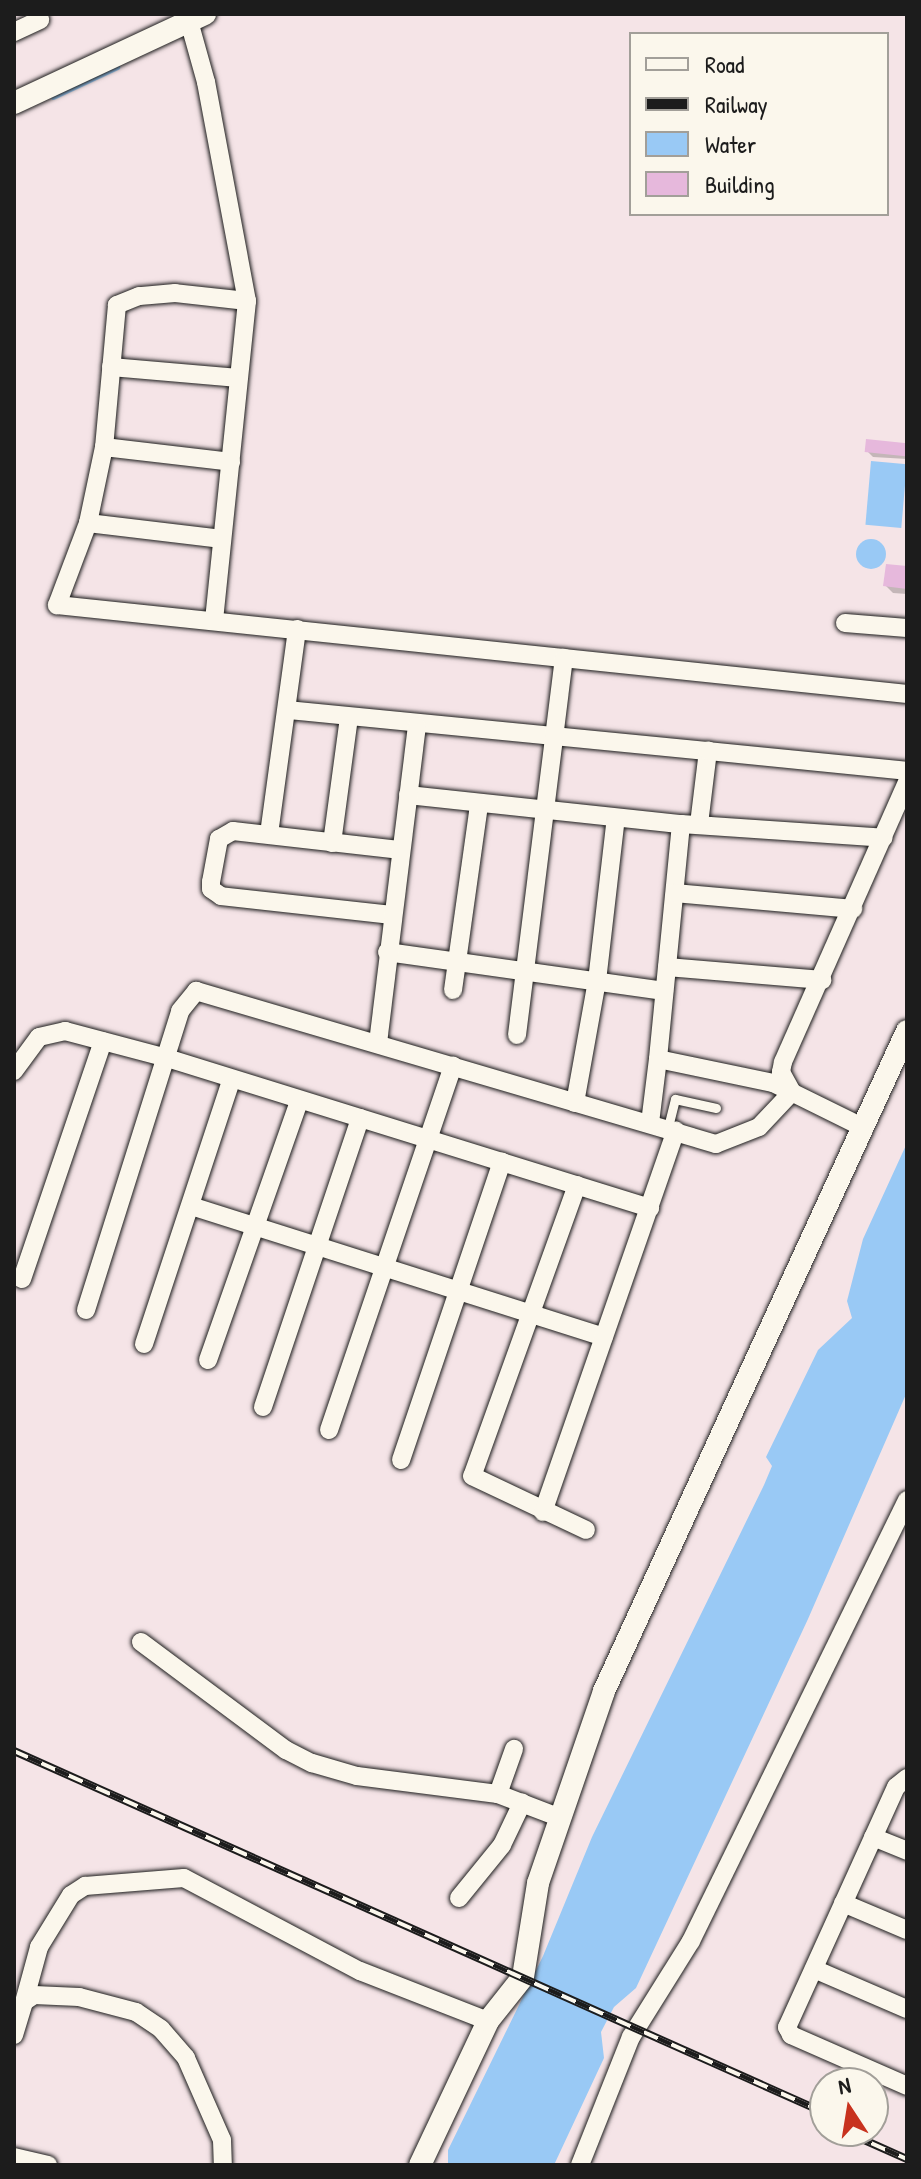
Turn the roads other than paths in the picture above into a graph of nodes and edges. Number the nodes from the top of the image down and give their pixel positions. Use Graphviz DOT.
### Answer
graph roads {
  1 [pos="193,17"];
  2 [pos="40,20"];
  3 [pos="14,32"];
  4 [pos="14,103"];
  5 [pos="247,301"];
  6 [pos="111,367"];
  7 [pos="239,378"];
  8 [pos="104,447"];
  9 [pos="231,462"];
  10 [pos="88,523"];
  11 [pos="222,539"];
  12 [pos="214,620"];
  13 [pos="845,623"];
  14 [pos="907,628"];
  15 [pos="297,629"];
  16 [pos="564,658"];
  17 [pos="907,694"];
  18 [pos="288,710"];
  19 [pos="349,718"];
  20 [pos="417,726"];
  21 [pos="555,737"];
  22 [pos="708,751"];
  23 [pos="907,771"];
  24 [pos="907,782"];
  25 [pos="408,795"];
  26 [pos="479,804"];
  27 [pos="547,811"];
  28 [pos="616,818"];
  29 [pos="690,824"];
  30 [pos="269,834"];
  31 [pos="884,838"];
  32 [pos="332,843"];
  33 [pos="399,850"];
  34 [pos="675,893"];
  35 [pos="853,909"];
  36 [pos="392,915"];
  37 [pos="387,952"];
  38 [pos="456,962"];
  39 [pos="667,967"];
  40 [pos="526,971"];
  41 [pos="822,980"];
  42 [pos="597,981"];
  43 [pos="453,990"];
  44 [pos="664,991"];
  45 [pos="907,1031"];
  46 [pos="517,1035"];
  47 [pos="103,1041"];
  48 [pos="378,1043"];
  49 [pos="167,1058"];
  50 [pos="658,1059"];
  51 [pos="453,1066"];
  52 [pos="16,1071"];
  53 [pos="231,1081"];
  54 [pos="792,1092"];
  55 [pos="299,1101"];
  56 [pos="575,1103"];
  57 [pos="716,1108"];
  58 [pos="360,1118"];
  59 [pos="664,1127"];
  60 [pos="864,1128"];
  61 [pos="428,1138"];
  62 [pos="502,1162"];
  63 [pos="577,1185"];
  64 [pos="191,1206"];
  65 [pos="650,1208"];
  66 [pos="254,1227"];
  67 [pos="317,1246"];
  68 [pos="385,1267"];
  69 [pos="22,1279"];
  70 [pos="460,1293"];
  71 [pos="86,1310"];
  72 [pos="529,1315"];
  73 [pos="604,1337"];
  74 [pos="144,1344"];
  75 [pos="208,1360"];
  76 [pos="263,1407"];
  77 [pos="329,1430"];
  78 [pos="401,1460"];
  79 [pos="907,1500"];
  80 [pos="543,1512"];
  81 [pos="586,1530"];
  82 [pos="141,1642"];
  83 [pos="514,1749"];
  84 [pos="907,1778"];
  85 [pos="498,1794"];
  86 [pos="522,1803"];
  87 [pos="558,1817"];
  88 [pos="873,1837"];
  89 [pos="907,1851"];
  90 [pos="459,1898"];
  91 [pos="843,1903"];
  92 [pos="907,1930"];
  93 [pos="814,1969"];
  94 [pos="24,2002"];
  95 [pos="907,2009"];
  96 [pos="488,2021"];
  97 [pos="14,2035"];
  98 [pos="907,2086"];
  99 [pos="14,2157"];
  100 [pos="48,2165"];
  101 [pos="223,2165"];
  102 [pos="420,2165"];
  103 [pos="580,2165"];
  1 -- 4 [label="street"];
  1 -- 5 [label="street"];
  2 -- 3 [label="street"];
  5 -- 6 [label="street"];
  5 -- 7 [label="street"];
  6 -- 7 [label="street"];
  6 -- 8 [label="street"];
  7 -- 9 [label="street"];
  8 -- 9 [label="street"];
  8 -- 10 [label="street"];
  9 -- 11 [label="street"];
  10 -- 11 [label="street"];
  10 -- 12 [label="street"];
  11 -- 12 [label="street"];
  12 -- 15 [label="street"];
  13 -- 14 [label="street"];
  15 -- 16 [label="street"];
  15 -- 18 [label="street"];
  16 -- 17 [label="street"];
  16 -- 21 [label="street"];
  18 -- 19 [label="street"];
  18 -- 30 [label="street"];
  19 -- 20 [label="street"];
  19 -- 32 [label="street"];
  20 -- 21 [label="street"];
  20 -- 25 [label="street"];
  21 -- 22 [label="street"];
  21 -- 27 [label="street"];
  22 -- 23 [label="street"];
  22 -- 29 [label="street"];
  24 -- 31 [label="street"];
  25 -- 26 [label="street"];
  25 -- 33 [label="street"];
  26 -- 27 [label="street"];
  26 -- 38 [label="street"];
  27 -- 28 [label="street"];
  27 -- 40 [label="street"];
  28 -- 29 [label="street"];
  28 -- 42 [label="street"];
  29 -- 31 [label="street"];
  29 -- 34 [label="street"];
  30 -- 32 [label="street"];
  30 -- 36 [label="street"];
  31 -- 35 [label="street"];
  32 -- 33 [label="street"];
  33 -- 36 [label="street"];
  34 -- 35 [label="street"];
  34 -- 39 [label="street"];
  35 -- 41 [label="street"];
  36 -- 37 [label="street"];
  37 -- 38 [label="street"];
  37 -- 48 [label="street"];
  38 -- 40 [label="street"];
  38 -- 43 [label="street"];
  39 -- 41 [label="street"];
  39 -- 44 [label="street"];
  40 -- 42 [label="street"];
  40 -- 46 [label="street"];
  41 -- 54 [label="street"];
  42 -- 44 [label="street"];
  42 -- 56 [label="street"];
  44 -- 50 [label="street"];
  45 -- 60 [label="street"];
  47 -- 49 [label="street"];
  47 -- 52 [label="street"];
  47 -- 69 [label="street"];
  48 -- 49 [label="street"];
  48 -- 51 [label="street"];
  49 -- 53 [label="street"];
  49 -- 71 [label="street"];
  50 -- 54 [label="street"];
  50 -- 59 [label="street"];
  51 -- 56 [label="street"];
  51 -- 61 [label="street"];
  53 -- 55 [label="street"];
  53 -- 64 [label="street"];
  54 -- 59 [label="street"];
  54 -- 60 [label="street"];
  55 -- 58 [label="street"];
  55 -- 66 [label="street"];
  56 -- 59 [label="street"];
  57 -- 59 [label="lane"];
  58 -- 61 [label="street"];
  58 -- 67 [label="street"];
  59 -- 65 [label="street"];
  60 -- 87 [label="street"];
  61 -- 62 [label="street"];
  61 -- 68 [label="street"];
  62 -- 63 [label="street"];
  62 -- 70 [label="street"];
  63 -- 65 [label="street"];
  63 -- 72 [label="street"];
  64 -- 66 [label="street"];
  64 -- 74 [label="street"];
  65 -- 73 [label="street"];
  66 -- 67 [label="street"];
  66 -- 75 [label="street"];
  67 -- 68 [label="street"];
  67 -- 76 [label="street"];
  68 -- 70 [label="street"];
  68 -- 77 [label="street"];
  70 -- 72 [label="street"];
  70 -- 78 [label="street"];
  72 -- 73 [label="street"];
  72 -- 80 [label="street"];
  73 -- 80 [label="street"];
  79 -- 103 [label="street"];
  80 -- 81 [label="street"];
  82 -- 85 [label="street"];
  83 -- 85 [label="street"];
  84 -- 88 [label="street"];
  85 -- 86 [label="street"];
  86 -- 87 [label="street"];
  86 -- 90 [label="street"];
  87 -- 96 [label="street"];
  88 -- 89 [label="street"];
  88 -- 91 [label="street"];
  91 -- 92 [label="street"];
  91 -- 93 [label="street"];
  93 -- 95 [label="street"];
  93 -- 98 [label="street"];
  94 -- 96 [label="street"];
  94 -- 97 [label="street"];
  94 -- 101 [label="street"];
  96 -- 102 [label="street"];
  99 -- 100 [label="street"];
}
